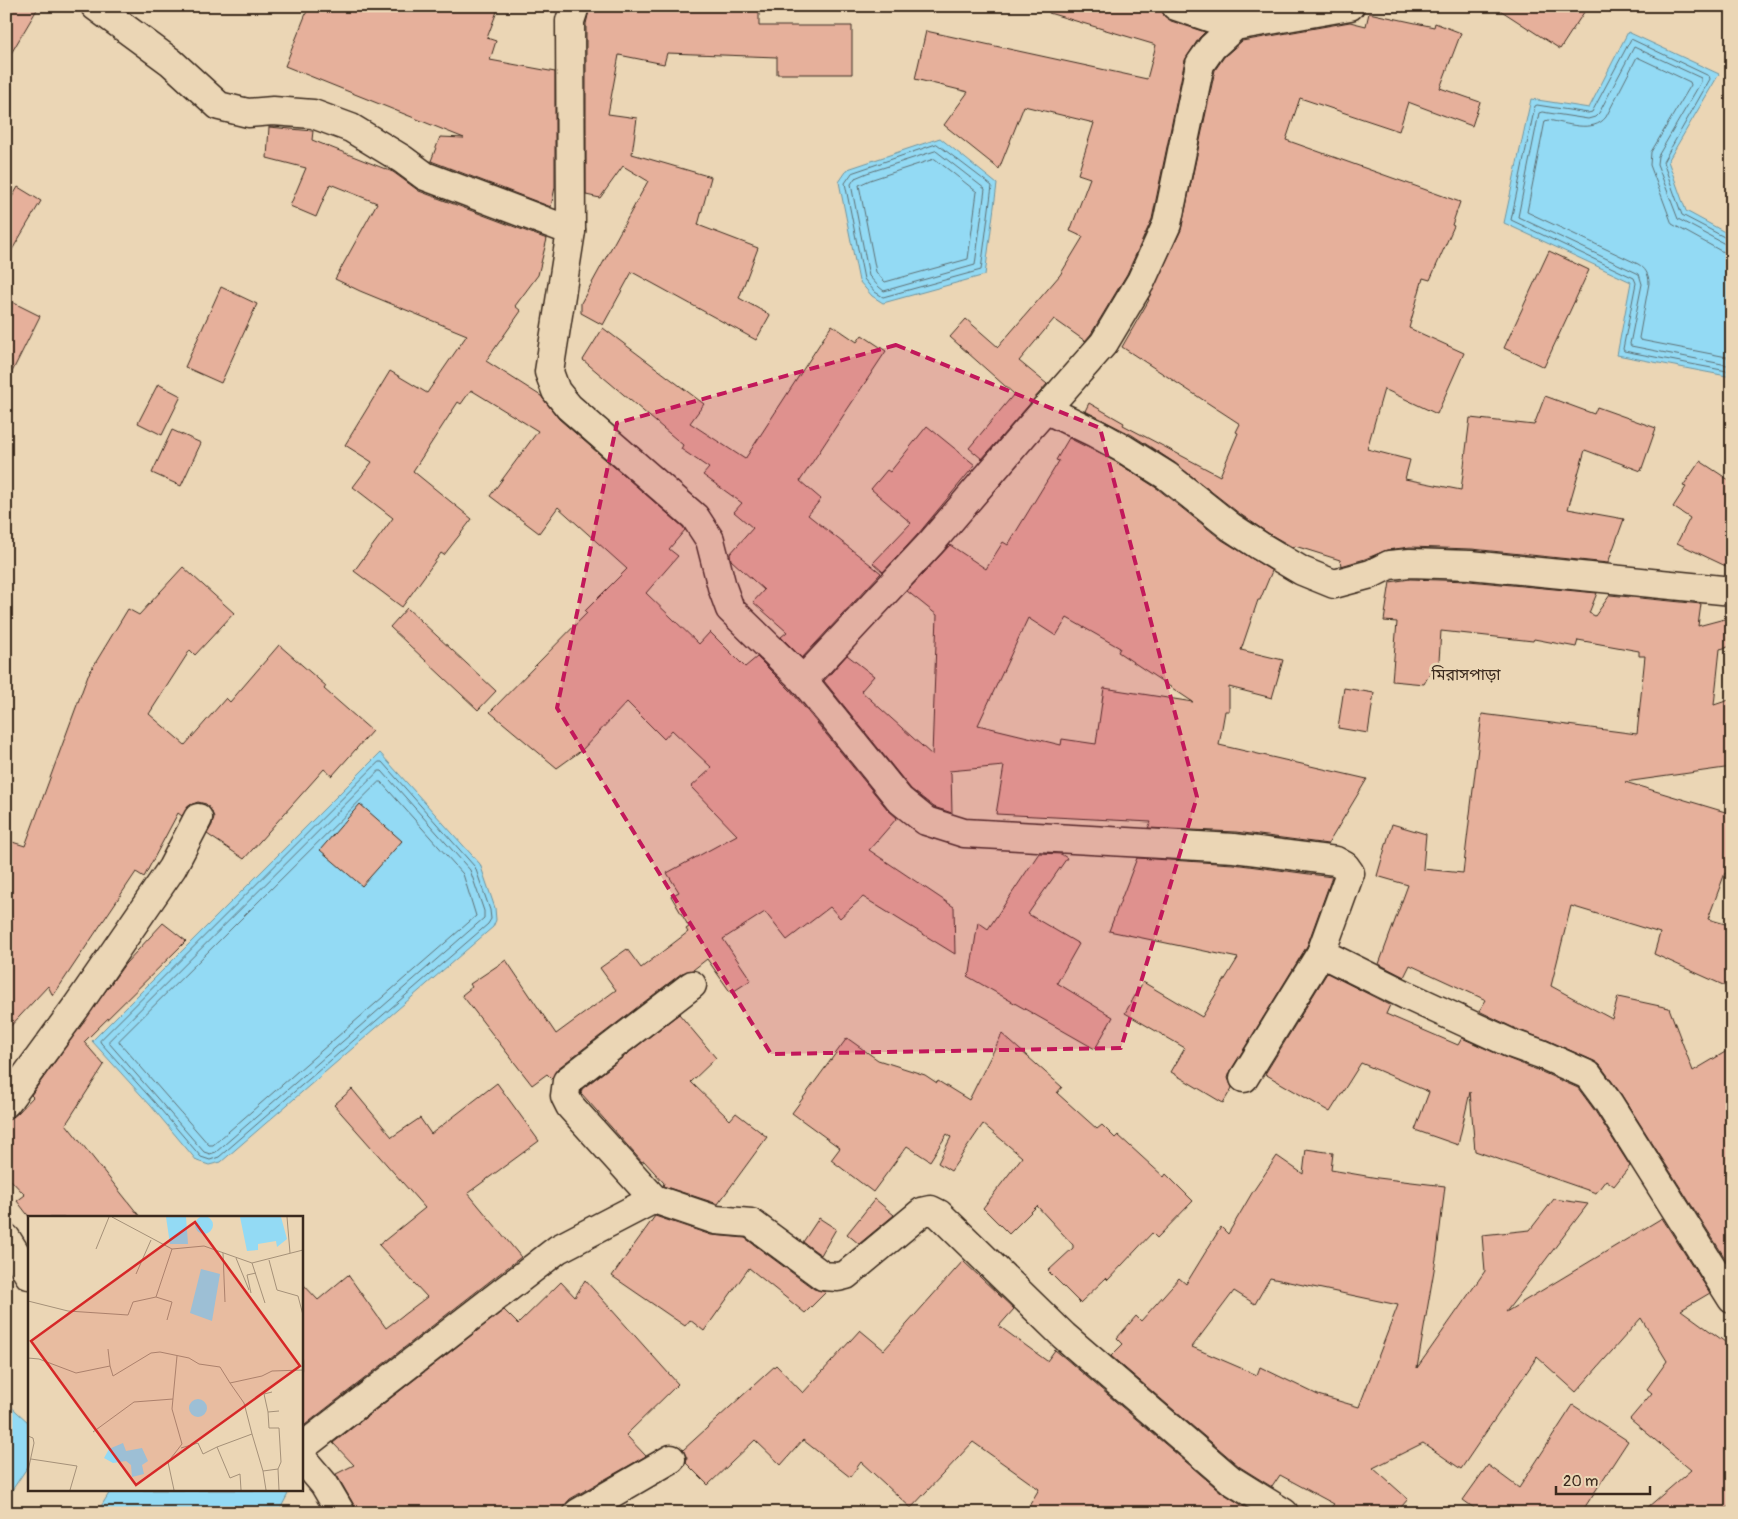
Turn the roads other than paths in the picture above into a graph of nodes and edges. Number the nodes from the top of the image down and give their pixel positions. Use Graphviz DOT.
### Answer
graph roads {
  1 [pos="94,6"];
  2 [pos="575,6"];
  3 [pos="1176,6"];
  4 [pos="1350,6"];
  5 [pos="1234,26"];
  6 [pos="571,230"];
  7 [pos="1045,409"];
  8 [pos="1732,591"];
  9 [pos="803,680"];
  10 [pos="198,818"];
  11 [pos="1321,953"];
  12 [pos="692,985"];
  13 [pos="1244,1078"];
  14 [pos="6,1103"];
  15 [pos="654,1199"];
  16 [pos="6,1238"];
  17 [pos="28,1273"];
  18 [pos="1732,1299"];
  19 [pos="302,1447"];
  20 [pos="302,1458"];
  21 [pos="671,1459"];
  22 [pos="341,1513"];
  23 [pos="578,1513"];
  24 [pos="1284,1513"];
  1 -- 6 [label="street"];
  2 -- 6 [label="street"];
  3 -- 5 [label="street"];
  4 -- 5 [label="street"];
  5 -- 7 [label="street"];
  6 -- 9 [label="street"];
  7 -- 8 [label="street"];
  7 -- 9 [label="street"];
  9 -- 11 [label="street"];
  10 -- 14 [label="street"];
  11 -- 13 [label="street"];
  11 -- 18 [label="street"];
  12 -- 15 [label="street"];
  15 -- 19 [label="street"];
  15 -- 24 [label="street"];
  16 -- 17 [label="street"];
  20 -- 22 [label="street"];
  21 -- 23 [label="street"];
}
